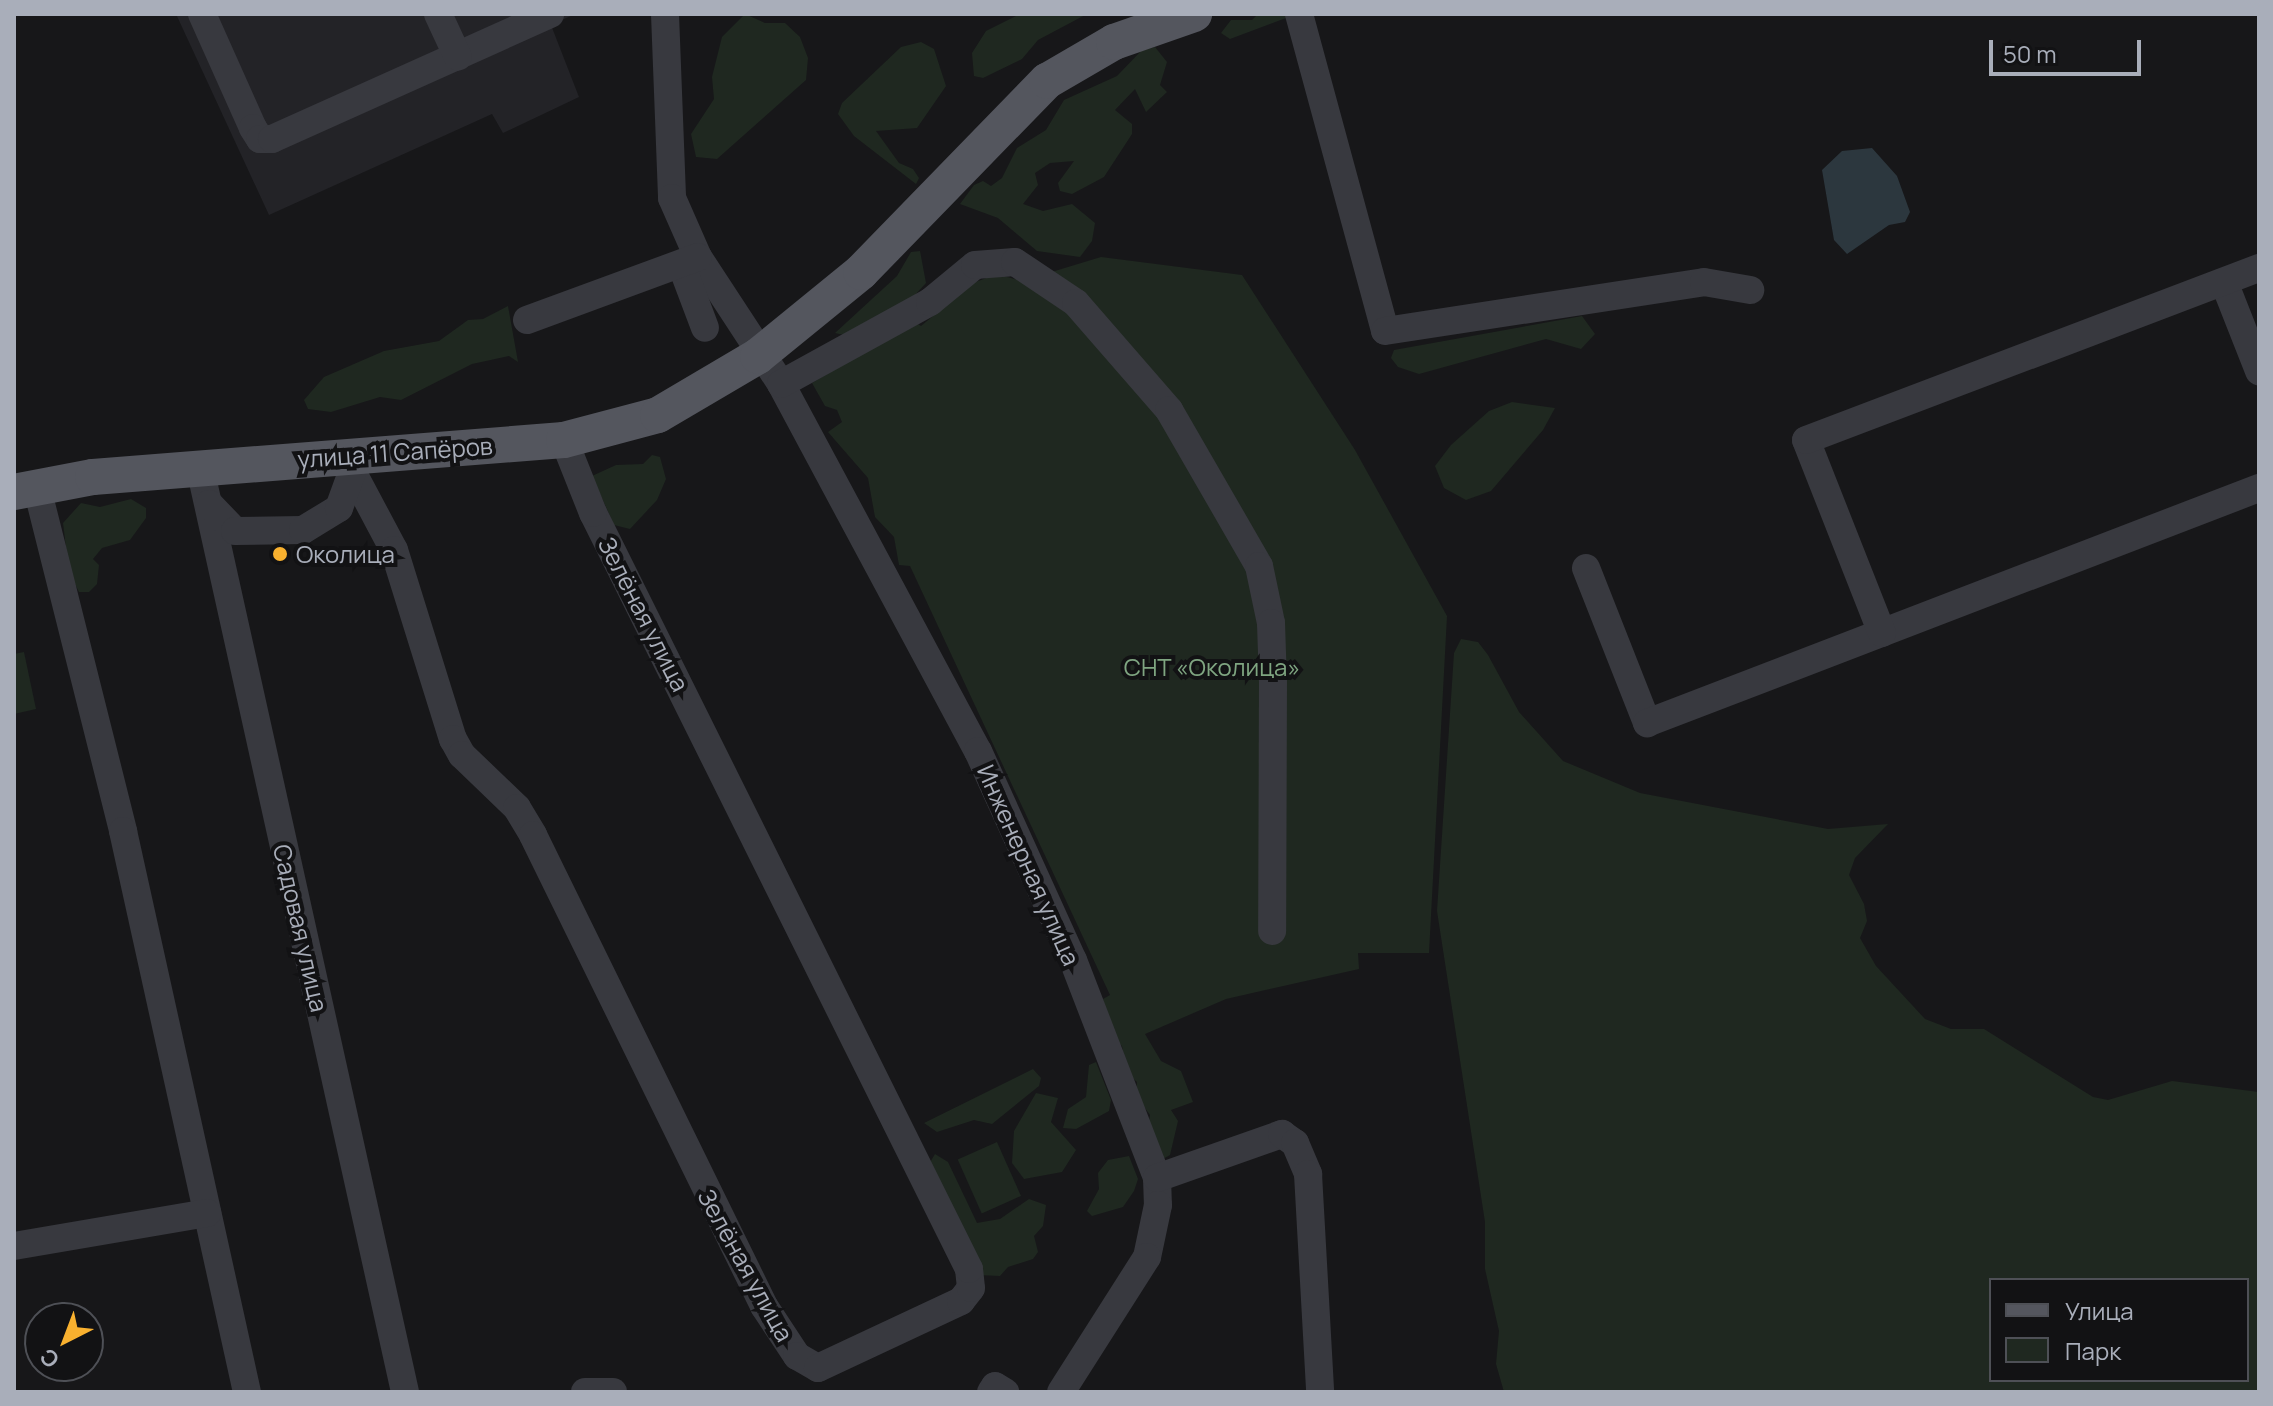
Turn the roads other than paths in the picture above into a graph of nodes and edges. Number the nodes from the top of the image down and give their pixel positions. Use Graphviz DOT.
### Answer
graph roads {
  1 [pos="202,14"];
  2 [pos="438,14"];
  3 [pos="550,14"];
  4 [pos="665,14"];
  5 [pos="1194,14"];
  6 [pos="1299,14"];
  7 [pos="458,57"];
  8 [pos="689,260"];
  9 [pos="2259,268"];
  10 [pos="2224,282"];
  11 [pos="1750,290"];
  12 [pos="527,320"];
  13 [pos="705,328"];
  14 [pos="758,356"];
  15 [pos="2259,371"];
  16 [pos="781,384"];
  17 [pos="564,440"];
  18 [pos="348,464"];
  19 [pos="203,484"];
  20 [pos="22,486"];
  21 [pos="2259,488"];
  22 [pos="1586,568"];
  23 [pos="1882,633"];
  24 [pos="1272,931"];
  25 [pos="1157,1178"];
  26 [pos="207,1213"];
  27 [pos="14,1246"];
  28 [pos="405,1389"];
  29 [pos="247,1392"];
  30 [pos="585,1392"];
  31 [pos="613,1392"];
  32 [pos="991,1392"];
  33 [pos="1005,1392"];
  34 [pos="1061,1392"];
  35 [pos="1320,1392"];
  1 -- 7 [label="street"];
  2 -- 7 [label="street"];
  3 -- 7 [label="street"];
  4 -- 8 [label="street"];
  5 -- 14 [label="main road, улица 11 Сапёров"];
  6 -- 11 [label="street"];
  8 -- 12 [label="street"];
  8 -- 13 [label="street"];
  8 -- 14 [label="street, Инженерная улица"];
  9 -- 10 [label="street"];
  10 -- 15 [label="street"];
  10 -- 23 [label="street"];
  14 -- 16 [label="street, Инженерная улица"];
  14 -- 17 [label="main road, улица 11 Сапёров"];
  16 -- 24 [label="street"];
  16 -- 25 [label="street, Инженерная улица"];
  17 -- 18 [label="main road, улица 11 Сапёров"];
  17 -- 18 [label="street, Зелёная улица"];
  18 -- 19 [label="main road, улица 11 Сапёров"];
  18 -- 19 [label="street"];
  19 -- 20 [label="main road, улица 11 Сапёров"];
  19 -- 28 [label="street, Садовая улица"];
  20 -- 26 [label="street"];
  21 -- 23 [label="street"];
  22 -- 23 [label="street"];
  25 -- 34 [label="street, Инженерная улица"];
  25 -- 35 [label="street"];
  26 -- 27 [label="street"];
  26 -- 29 [label="street"];
  30 -- 31 [label="street"];
  32 -- 33 [label="street"];
}
